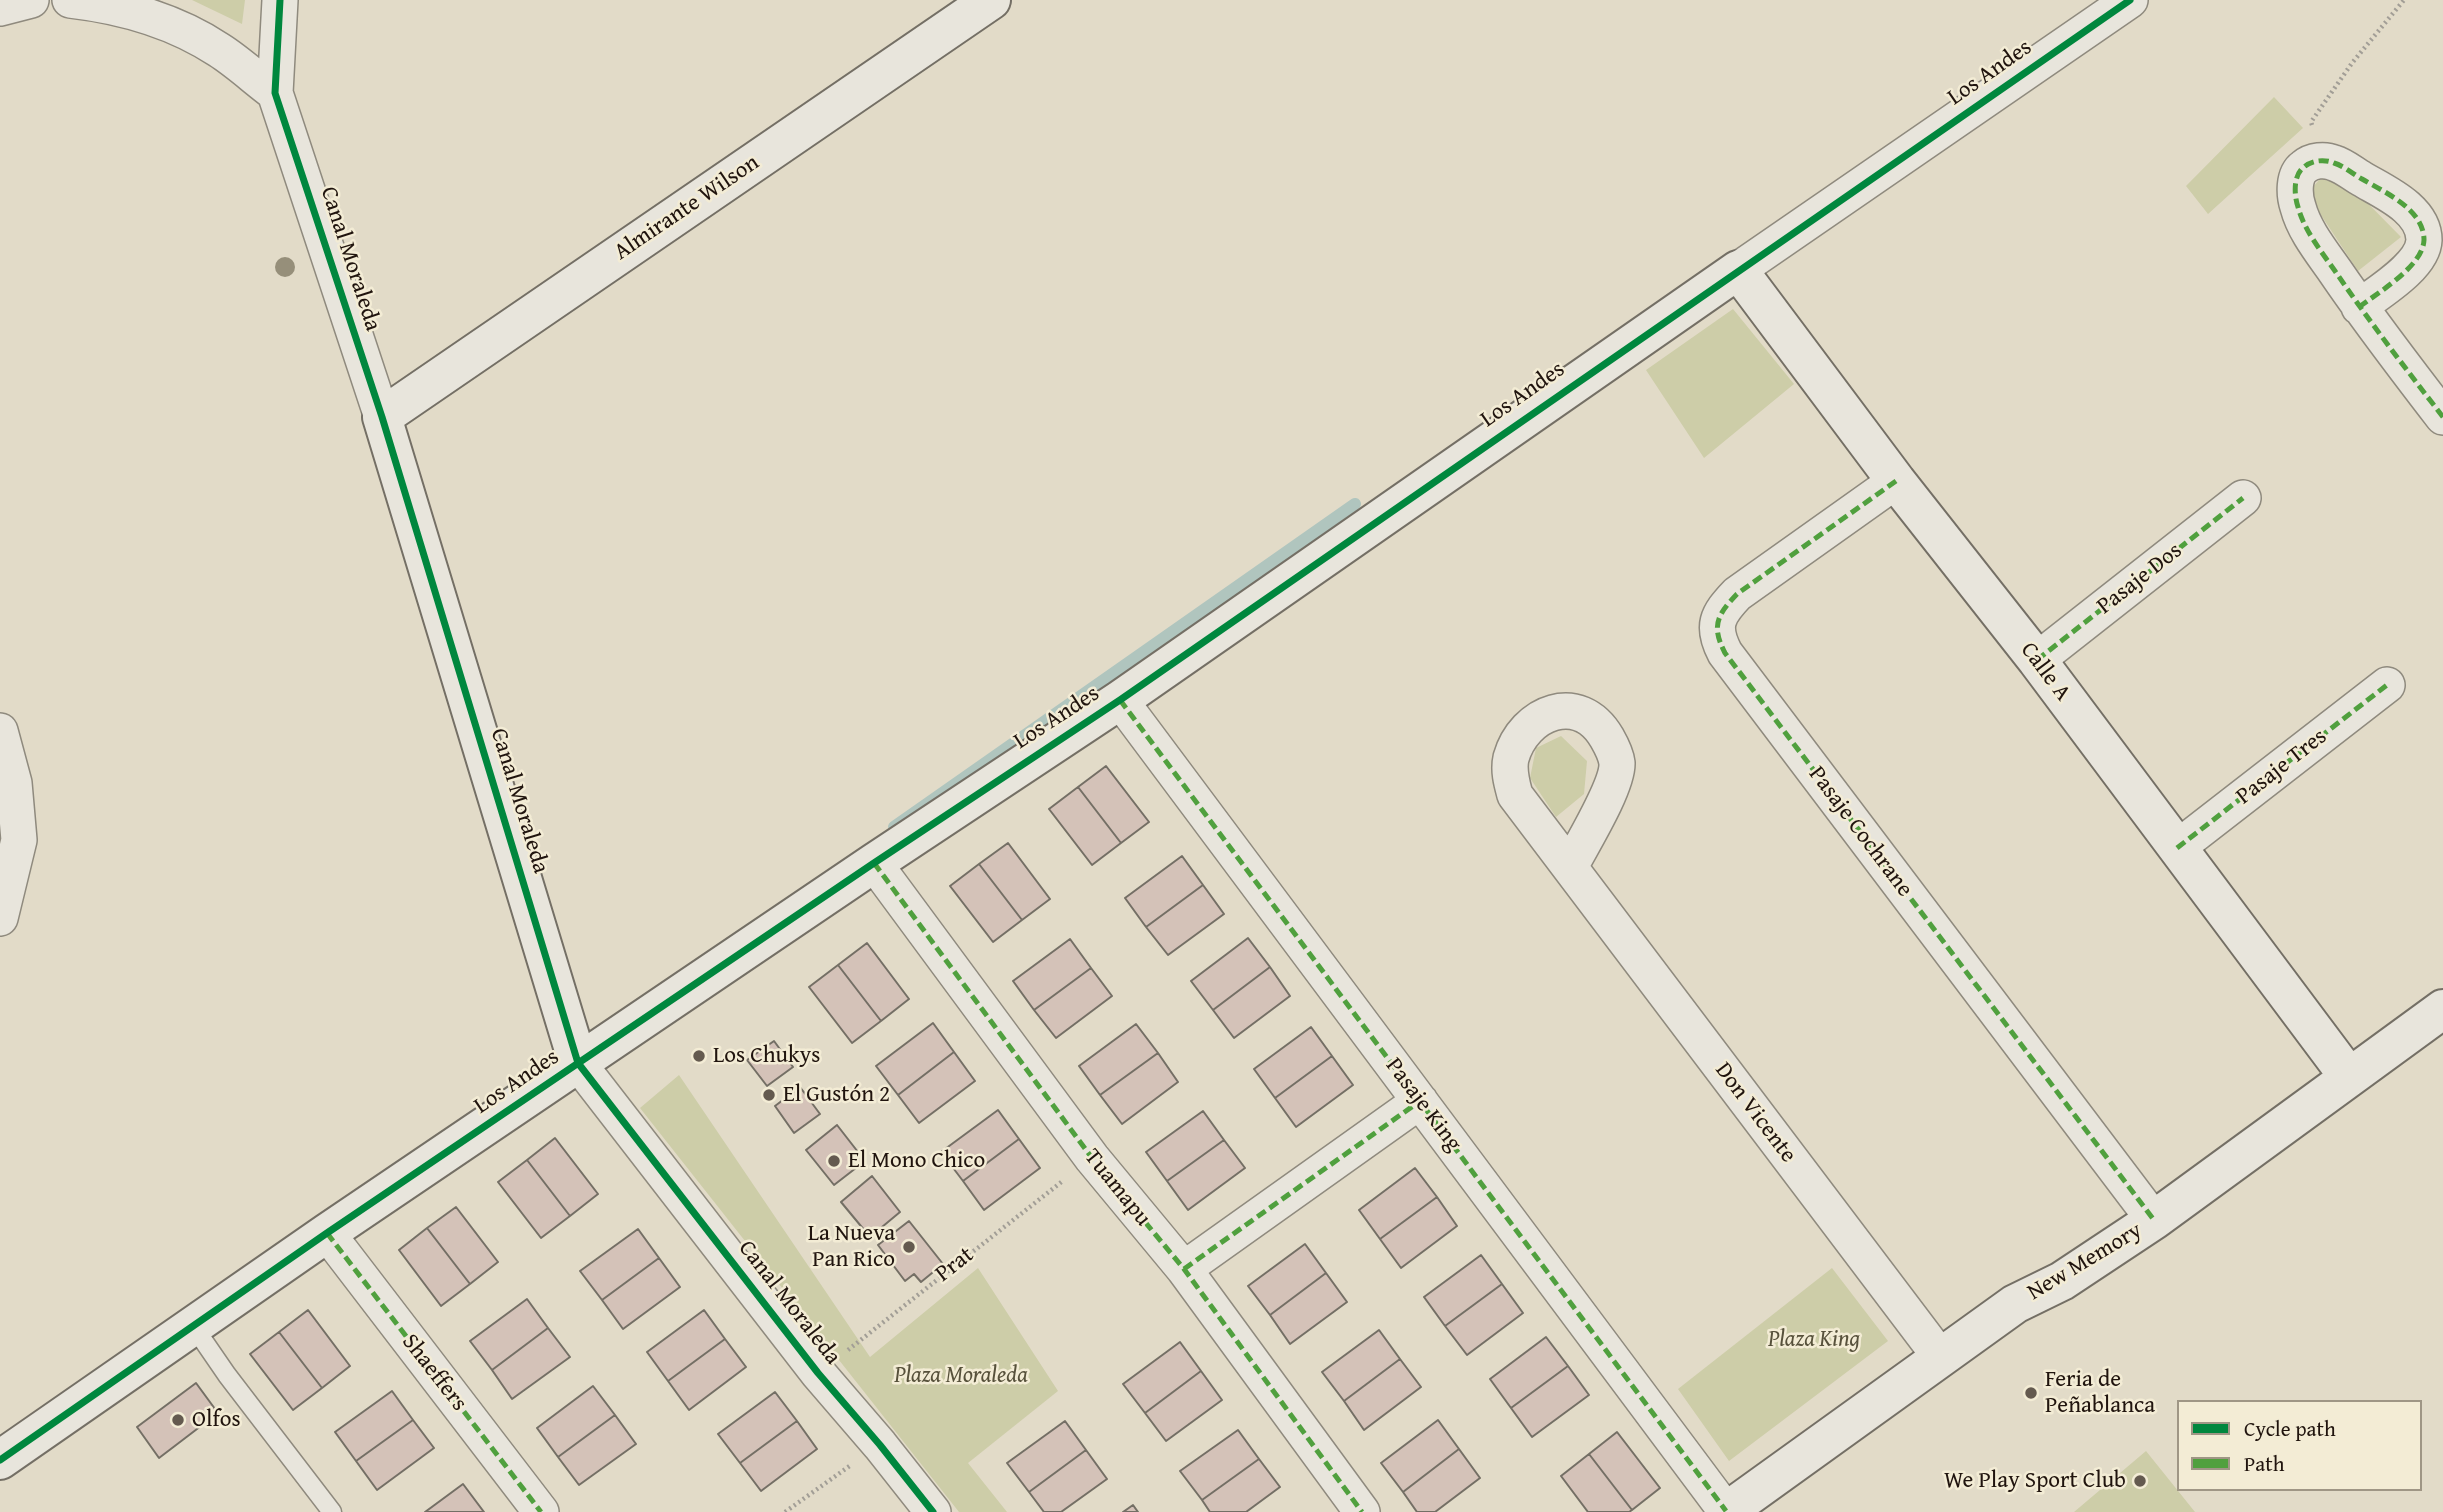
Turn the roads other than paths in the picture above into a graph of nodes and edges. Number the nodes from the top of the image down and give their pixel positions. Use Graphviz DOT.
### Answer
graph roads {
  1 [pos="31,0"];
  2 [pos="70,0"];
  3 [pos="280,0"];
  4 [pos="991,0"];
  5 [pos="2130,0"];
  6 [pos="0,8"];
  7 [pos="275,93"];
  8 [pos="1738,270"];
  9 [pos="2359,307"];
  10 [pos="382,416"];
  11 [pos="2443,417"];
  12 [pos="1896,481"];
  13 [pos="2243,498"];
  14 [pos="2037,660"];
  15 [pos="2387,685"];
  16 [pos="1120,699"];
  17 [pos="0,731"];
  18 [pos="2177,848"];
  19 [pos="874,863"];
  20 [pos="1570,867"];
  21 [pos="0,918"];
  22 [pos="2443,1009"];
  23 [pos="578,1063"];
  24 [pos="2349,1077"];
  25 [pos="1420,1101"];
  26 [pos="2154,1220"];
  27 [pos="327,1233"];
  28 [pos="1184,1269"];
  29 [pos="194,1327"];
  30 [pos="1941,1358"];
  31 [pos="0,1460"];
  32 [pos="332,1512"];
  33 [pos="541,1512"];
  34 [pos="933,1512"];
  35 [pos="1362,1512"];
  36 [pos="1726,1512"];
  1 -- 6 [label="street"];
  2 -- 7 [label="street"];
  3 -- 7 [label="street, Canal Moraleda"];
  4 -- 10 [label="street, Almirante Wilson"];
  5 -- 8 [label="street, Los Andes"];
  7 -- 10 [label="street, Canal Moraleda"];
  8 -- 12 [label="street, Calle A"];
  8 -- 16 [label="street, Los Andes"];
  9 -- 9 [label="street"];
  9 -- 11 [label="street"];
  10 -- 23 [label="street, Canal Moraleda"];
  12 -- 14 [label="street, Calle A"];
  12 -- 26 [label="street, Pasaje Cochrane"];
  13 -- 14 [label="street, Pasaje Dos"];
  14 -- 18 [label="street, Calle A"];
  15 -- 18 [label="street, Pasaje Tres"];
  16 -- 19 [label="street, Los Andes"];
  16 -- 25 [label="street, Pasaje King"];
  17 -- 21 [label="street"];
  18 -- 24 [label="street, Calle A"];
  19 -- 23 [label="street, Los Andes"];
  19 -- 28 [label="street, Tuamapu"];
  20 -- 30 [label="street, Don Vicente"];
  22 -- 24 [label="street, New Memory"];
  23 -- 27 [label="street, Los Andes"];
  23 -- 34 [label="street, Canal Moraleda"];
  24 -- 26 [label="street, New Memory"];
  25 -- 28 [label="street"];
  25 -- 36 [label="street, Pasaje King"];
  26 -- 30 [label="street, New Memory"];
  27 -- 29 [label="street, Los Andes"];
  27 -- 33 [label="street, Shaeffers"];
  28 -- 35 [label="street, Tuamapu"];
  29 -- 31 [label="street, Los Andes"];
  29 -- 32 [label="lane"];
  30 -- 36 [label="street, New Memory"];
}
